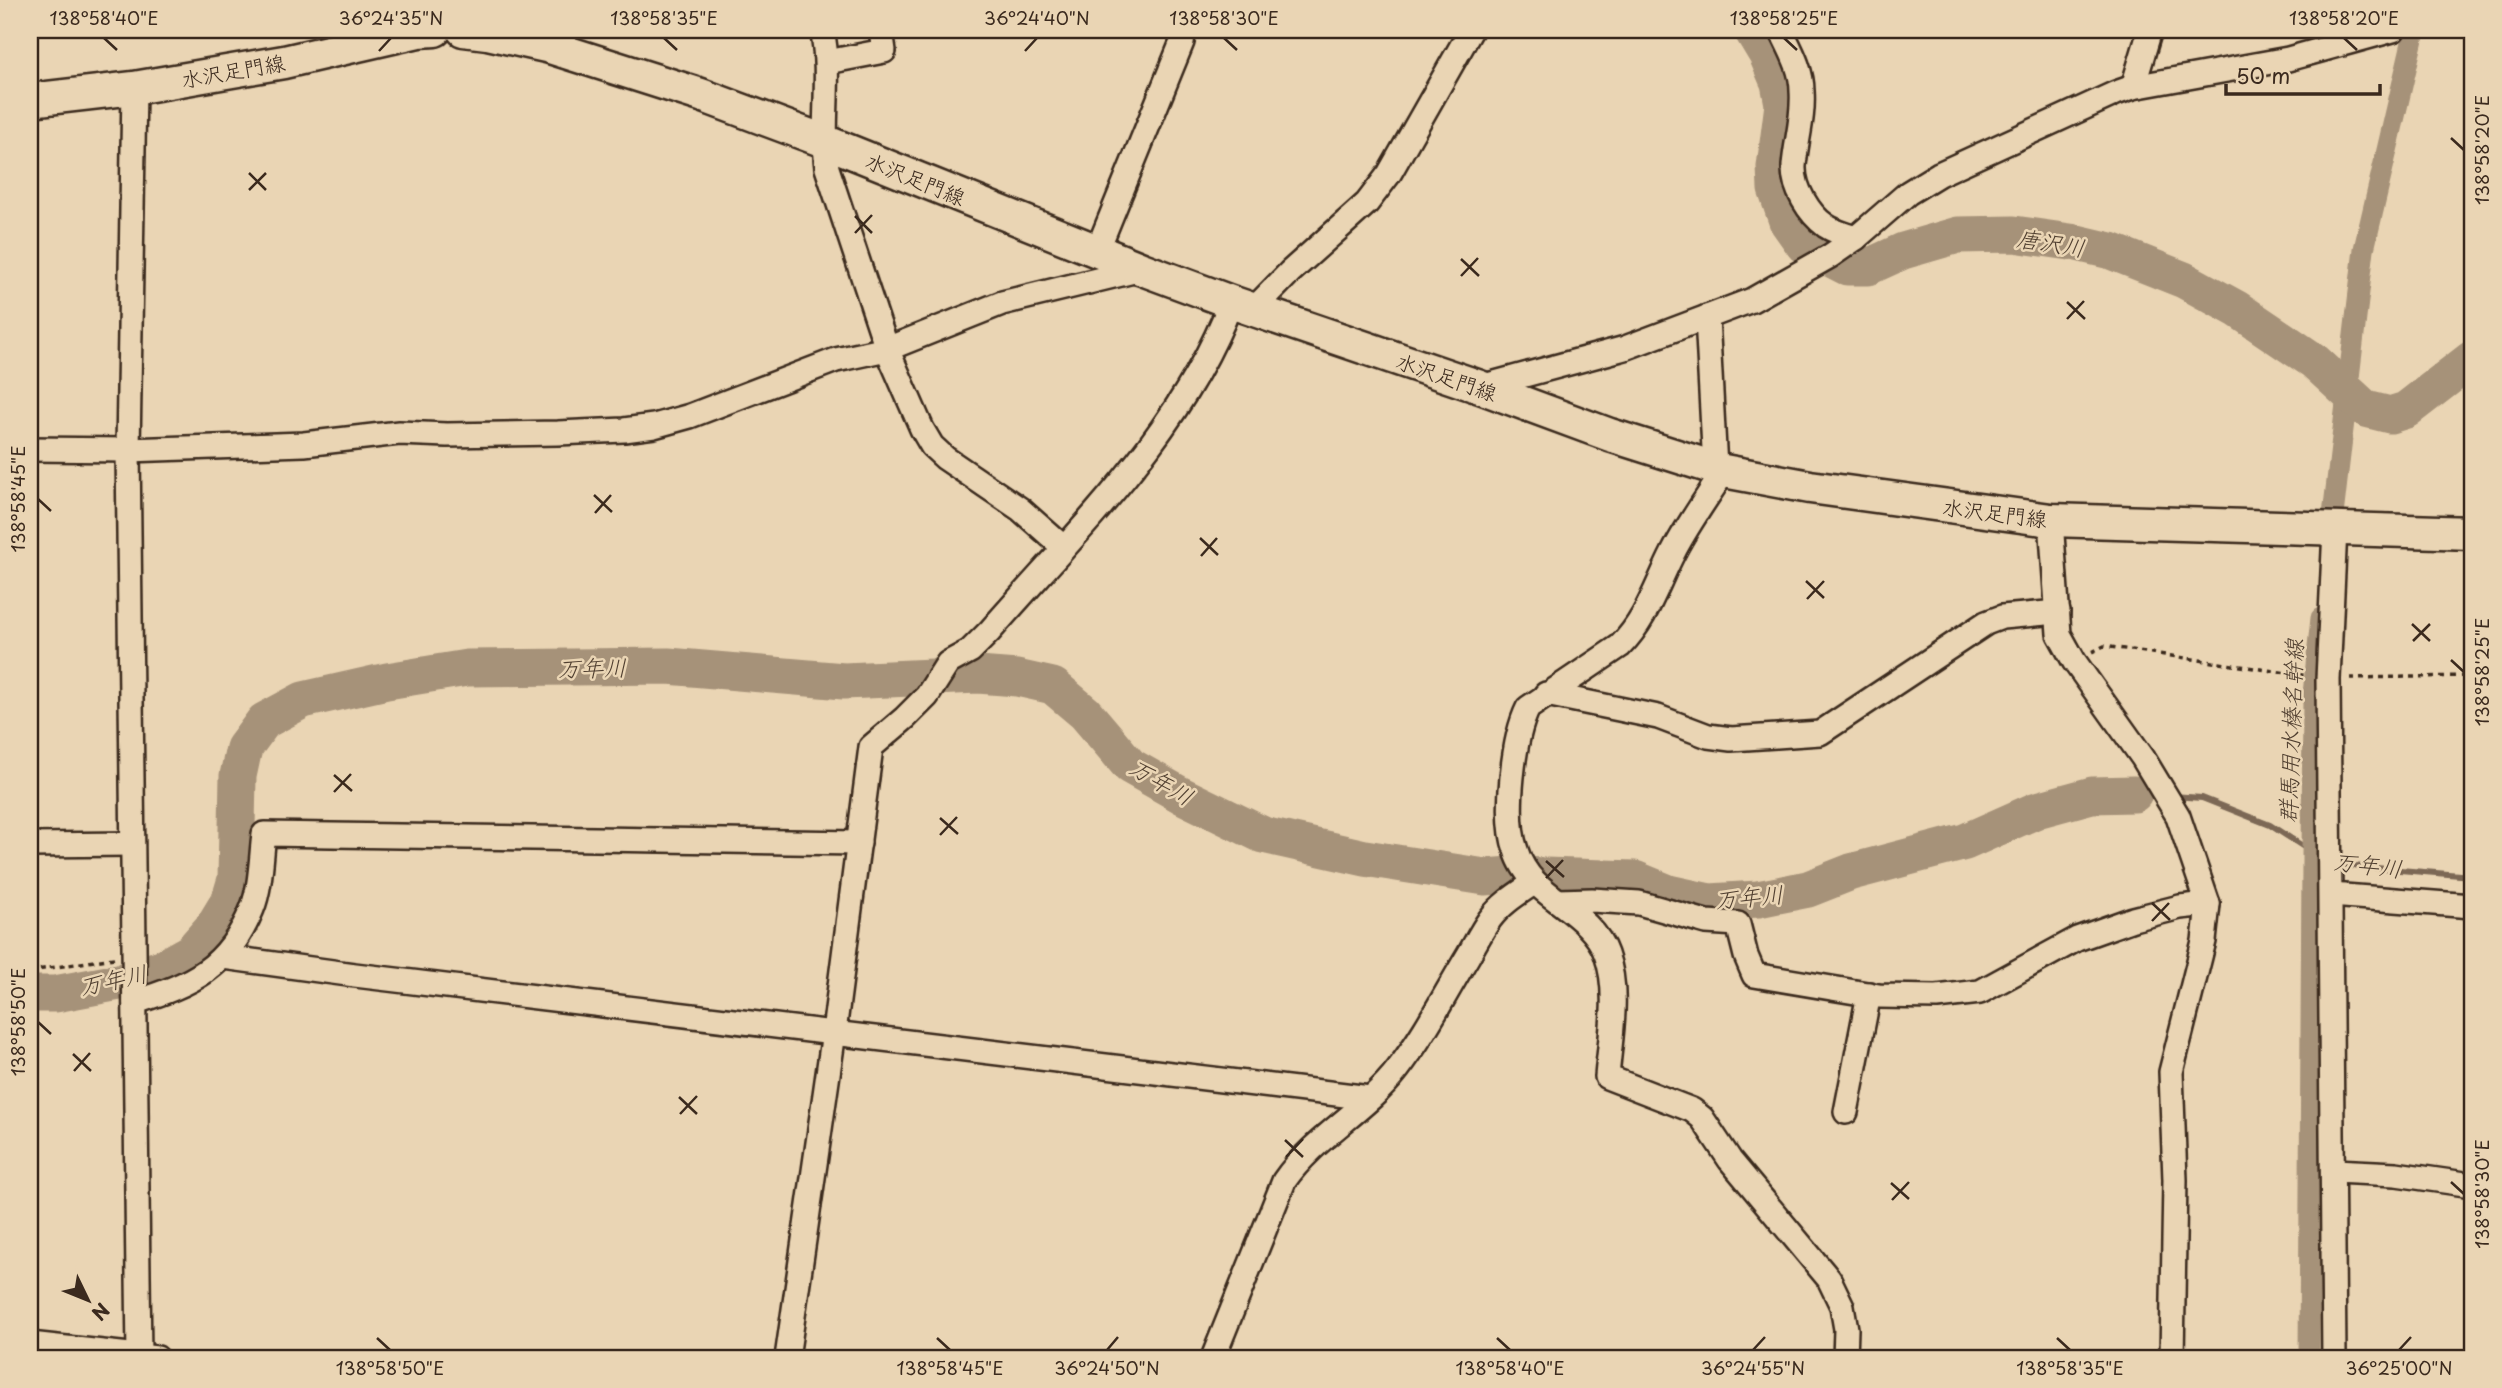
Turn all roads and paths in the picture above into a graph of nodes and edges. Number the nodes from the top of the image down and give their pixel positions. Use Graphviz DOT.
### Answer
graph roads {
  1 [pos="435,30"];
  2 [pos="483,30"];
  3 [pos="822,30"];
  4 [pos="881,30"];
  5 [pos="1184,30"];
  6 [pos="1471,30"];
  7 [pos="1781,30"];
  8 [pos="2150,30"];
  9 [pos="2393,30"];
  10 [pos="827,62"];
  11 [pos="2133,87"];
  12 [pos="134,88"];
  13 [pos="30,100"];
  14 [pos="824,141"];
  15 [pos="1854,241"];
  16 [pos="1097,251"];
  17 [pos="1142,270"];
  18 [pos="1242,306"];
  19 [pos="1707,317"];
  20 [pos="887,349"];
  21 [pos="1480,387"];
  22 [pos="30,449"];
  23 [pos="128,450"];
  24 [pos="1720,469"];
  25 [pos="2051,520"];
  26 [pos="2335,529"];
  27 [pos="2472,534"];
  28 [pos="1063,547"];
  29 [pos="2058,612"];
  30 [pos="2074,661"];
  31 [pos="2472,676"];
  32 [pos="2328,679"];
  33 [pos="1546,694"];
  34 [pos="859,843"];
  35 [pos="132,844"];
  36 [pos="30,845"];
  37 [pos="1535,882"];
  38 [pos="2330,885"];
  39 [pos="1558,901"];
  40 [pos="2208,904"];
  41 [pos="2472,906"];
  42 [pos="134,956"];
  43 [pos="223,957"];
  44 [pos="30,971"];
  45 [pos="1868,994"];
  46 [pos="135,1002"];
  47 [pos="834,1032"];
  48 [pos="1370,1098"];
  49 [pos="1846,1112"];
  50 [pos="2334,1171"];
  51 [pos="2472,1185"];
  52 [pos="30,1344"];
  53 [pos="145,1358"];
  54 [pos="787,1358"];
  55 [pos="1213,1358"];
  56 [pos="1845,1358"];
  57 [pos="2172,1358"];
  58 [pos="2334,1358"];
  1 -- 12 [label="main road, 水沢足門線"];
  2 -- 14 [label="main road, 水沢足門線"];
  3 -- 10 [label="street"];
  4 -- 10 [label="street"];
  5 -- 16 [label="street"];
  6 -- 18 [label="street"];
  7 -- 15 [label="street"];
  8 -- 11 [label="street"];
  9 -- 11 [label="street"];
  10 -- 14 [label="street"];
  11 -- 15 [label="street"];
  12 -- 13 [label="main road, 水沢足門線"];
  12 -- 23 [label="street"];
  14 -- 16 [label="main road, 水沢足門線"];
  14 -- 20 [label="street"];
  15 -- 19 [label="street"];
  16 -- 17 [label="main road, 水沢足門線"];
  17 -- 18 [label="main road, 水沢足門線"];
  17 -- 20 [label="street"];
  18 -- 21 [label="main road, 水沢足門線"];
  18 -- 28 [label="street"];
  19 -- 21 [label="street"];
  19 -- 24 [label="street"];
  20 -- 23 [label="street"];
  20 -- 28 [label="street"];
  21 -- 24 [label="main road, 水沢足門線"];
  22 -- 23 [label="street"];
  23 -- 35 [label="street"];
  24 -- 25 [label="main road, 水沢足門線"];
  24 -- 33 [label="street"];
  25 -- 26 [label="main road, 水沢足門線"];
  25 -- 29 [label="street"];
  26 -- 27 [label="main road, 水沢足門線"];
  26 -- 32 [label="street"];
  28 -- 34 [label="street"];
  29 -- 30 [label="street"];
  29 -- 33 [label="street"];
  30 -- 32 [label="path"];
  30 -- 40 [label="street"];
  31 -- 32 [label="path"];
  32 -- 38 [label="street"];
  33 -- 37 [label="street"];
  34 -- 43 [label="street"];
  34 -- 47 [label="street"];
  35 -- 36 [label="street"];
  35 -- 42 [label="street"];
  37 -- 39 [label="street"];
  37 -- 48 [label="street"];
  38 -- 41 [label="street"];
  38 -- 50 [label="street"];
  39 -- 45 [label="street"];
  39 -- 56 [label="street"];
  40 -- 45 [label="street"];
  40 -- 57 [label="street"];
  42 -- 44 [label="path"];
  42 -- 46 [label="street"];
  43 -- 46 [label="street"];
  43 -- 47 [label="street"];
  45 -- 49 [label="street"];
  46 -- 53 [label="street"];
  47 -- 48 [label="street"];
  47 -- 54 [label="street"];
  48 -- 55 [label="street"];
  50 -- 51 [label="street"];
  50 -- 58 [label="street"];
  52 -- 53 [label="street"];
}
